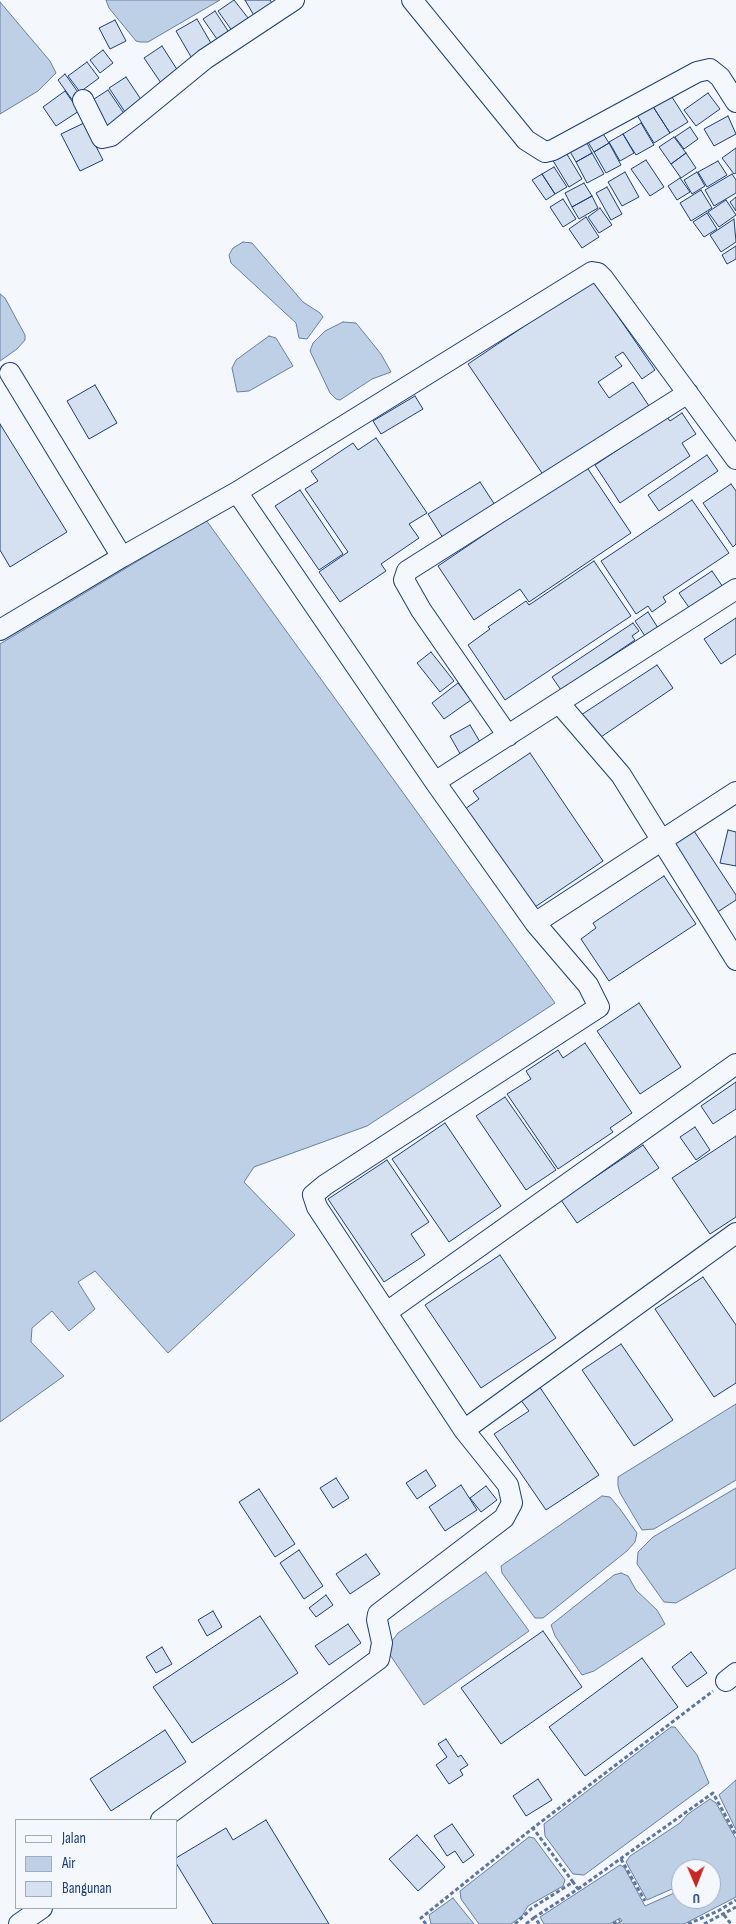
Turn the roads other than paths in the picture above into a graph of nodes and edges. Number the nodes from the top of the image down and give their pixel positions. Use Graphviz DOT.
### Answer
graph roads {
  1 [pos="294,0"];
  2 [pos="412,0"];
  3 [pos="83,100"];
  4 [pos="736,102"];
  5 [pos="10,372"];
  6 [pos="688,393"];
  7 [pos="736,459"];
  8 [pos="237,492"];
  9 [pos="122,557"];
  10 [pos="736,589"];
  11 [pos="0,630"];
  12 [pos="560,703"];
  13 [pos="508,736"];
  14 [pos="434,782"];
  15 [pos="736,792"];
  16 [pos="662,839"];
  17 [pos="535,923"];
  18 [pos="736,960"];
  19 [pos="736,1064"];
  20 [pos="736,1233"];
  21 [pos="387,1312"];
  22 [pos="464,1430"];
  23 [pos="163,1819"];
  24 [pos="41,1909"];
  25 [pos="20,1924"];
  1 -- 3 [label="street"];
  2 -- 4 [label="street"];
  5 -- 9 [label="street"];
  6 -- 7 [label="street"];
  6 -- 8 [label="street"];
  6 -- 13 [label="street"];
  8 -- 9 [label="street"];
  8 -- 14 [label="street"];
  9 -- 11 [label="street"];
  10 -- 12 [label="street"];
  12 -- 13 [label="street"];
  12 -- 16 [label="street"];
  13 -- 14 [label="street"];
  14 -- 17 [label="street"];
  15 -- 16 [label="street"];
  16 -- 17 [label="street"];
  16 -- 18 [label="street"];
  17 -- 21 [label="street"];
  19 -- 21 [label="street"];
  20 -- 22 [label="street"];
  21 -- 22 [label="street"];
  22 -- 23 [label="street"];
  24 -- 25 [label="street"];
}
